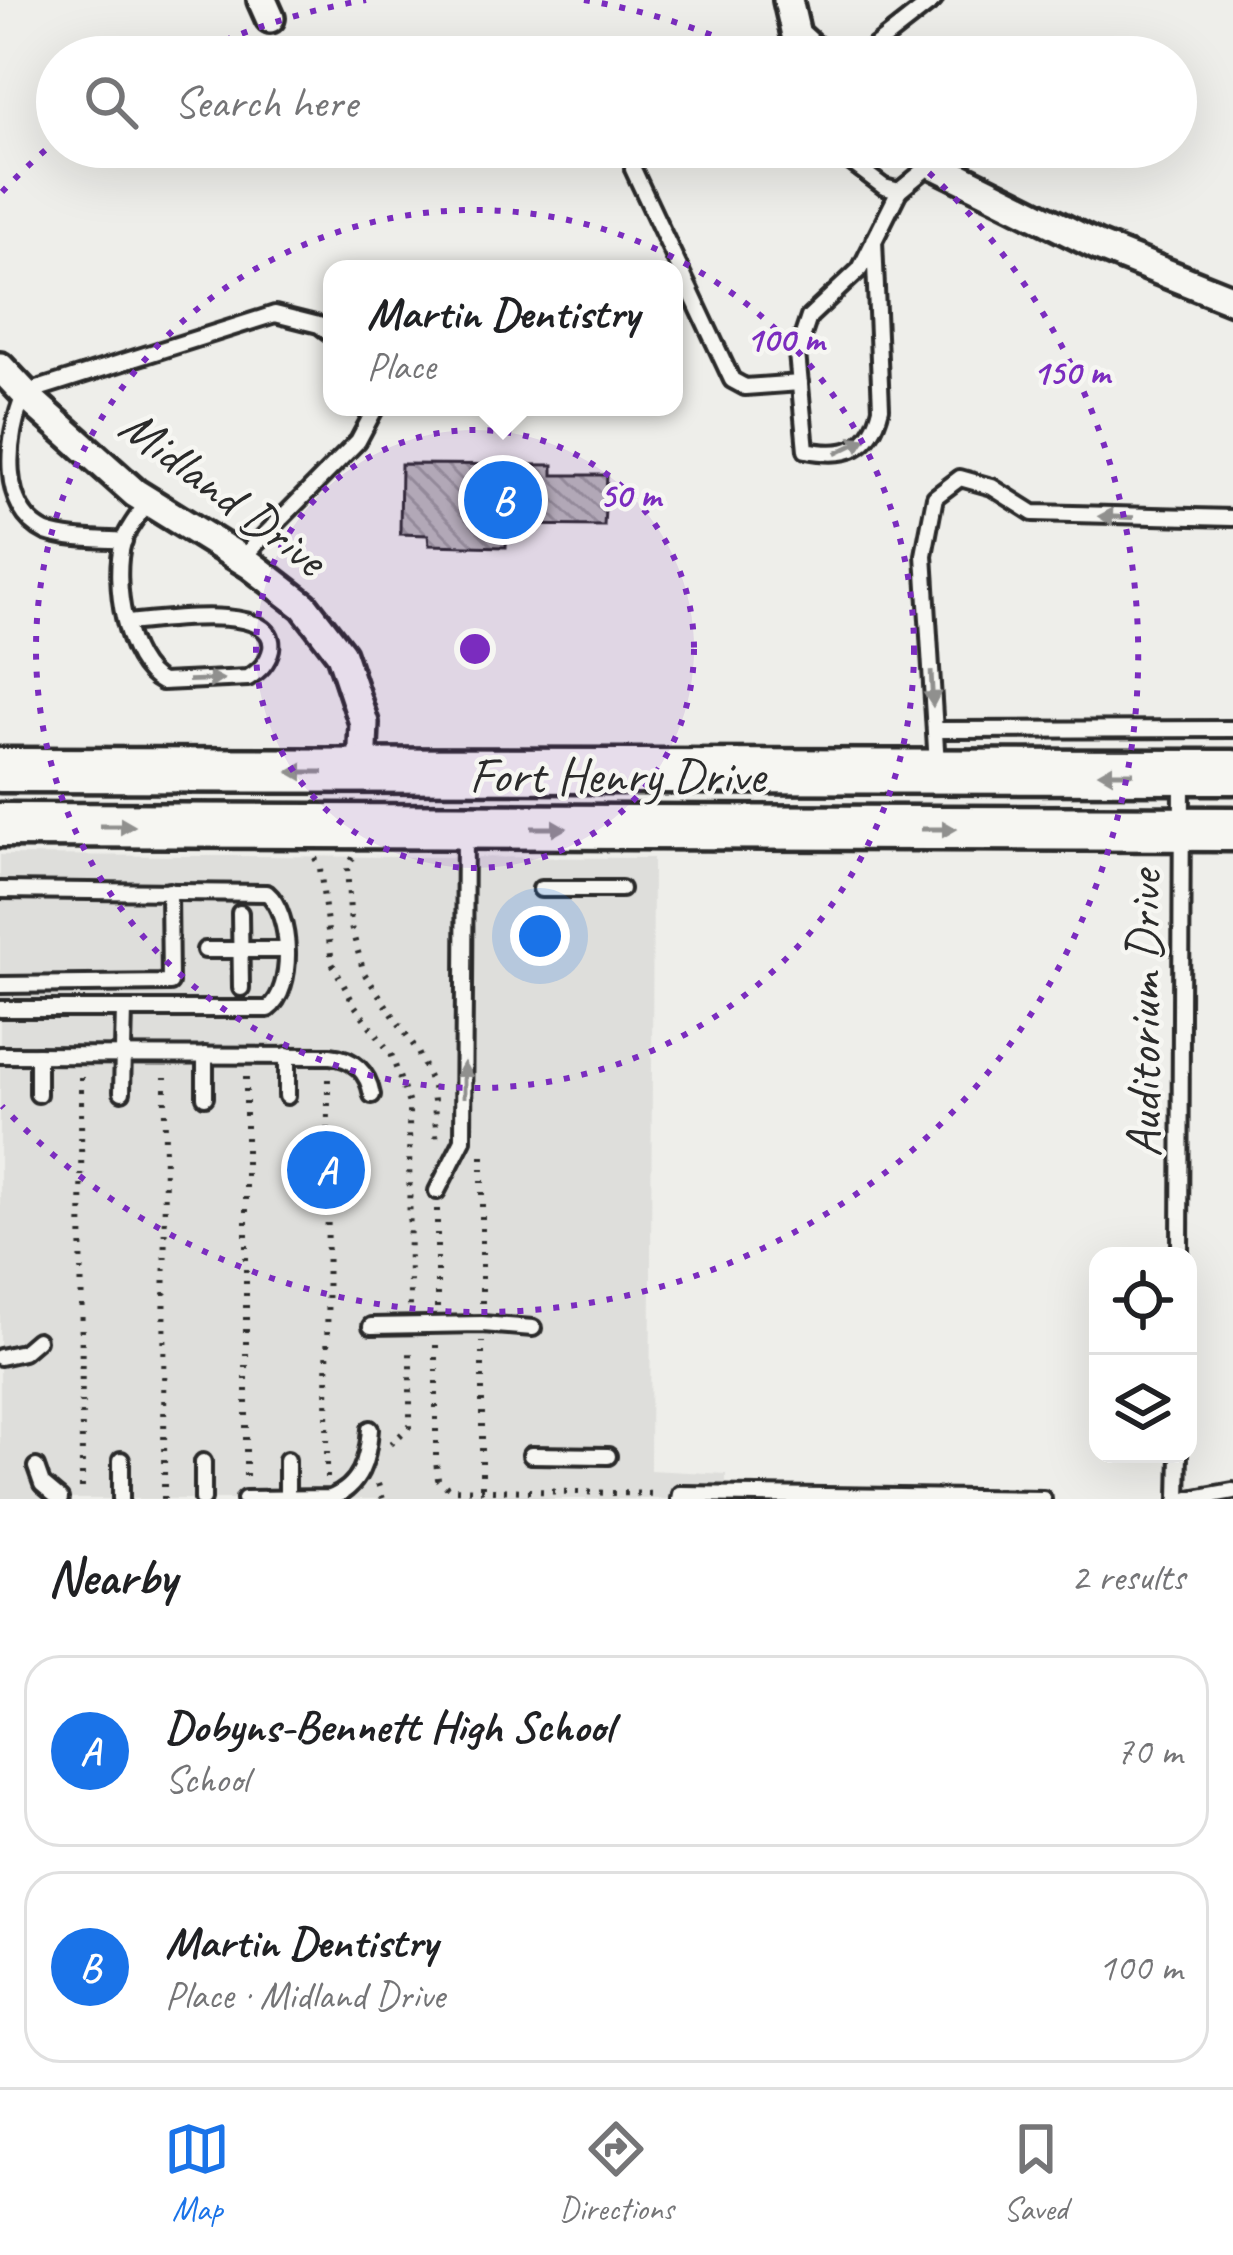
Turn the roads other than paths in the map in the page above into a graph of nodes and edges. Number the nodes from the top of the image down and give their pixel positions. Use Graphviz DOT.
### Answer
graph roads {
  1 [pos="788,0"];
  2 [pos="934,0"];
  3 [pos="797,36"];
  4 [pos="888,36"];
  5 [pos="859,168"];
  6 [pos="915,168"];
  7 [pos="949,168"];
  8 [pos="633,170"];
  9 [pos="899,191"];
  10 [pos="874,241"];
  11 [pos="675,260"];
  12 [pos="683,276"];
  13 [pos="1233,300"];
  14 [pos="323,328"];
  15 [pos="0,367"];
  16 [pos="800,383"];
  17 [pos="25,393"];
  18 [pos="371,416"];
  19 [pos="4,425"];
  20 [pos="148,501"];
  21 [pos="1233,518"];
  22 [pos="124,541"];
  23 [pos="242,559"];
  24 [pos="127,622"];
  25 [pos="1233,729"];
  26 [pos="935,730"];
  27 [pos="0,770"];
  28 [pos="362,772"];
  29 [pos="1233,772"];
  30 [pos="937,773"];
  31 [pos="1183,773"];
  32 [pos="0,825"];
  33 [pos="465,828"];
  34 [pos="1233,829"];
  35 [pos="1182,830"];
  36 [pos="541,889"];
  37 [pos="620,889"];
  38 [pos="0,890"];
  39 [pos="169,891"];
  40 [pos="240,913"];
  41 [pos="205,950"];
  42 [pos="241,950"];
  43 [pos="285,950"];
  44 [pos="0,985"];
  45 [pos="241,988"];
  46 [pos="0,1010"];
  47 [pos="124,1010"];
  48 [pos="0,1055"];
  49 [pos="38,1055"];
  50 [pos="122,1055"];
  51 [pos="206,1055"];
  52 [pos="287,1055"];
  53 [pos="122,1092"];
  54 [pos="38,1094"];
  55 [pos="372,1095"];
  56 [pos="287,1096"];
  57 [pos="205,1097"];
  58 [pos="437,1191"];
  59 [pos="1180,1247"];
  60 [pos="371,1326"];
  61 [pos="533,1328"];
  62 [pos="37,1340"];
  63 [pos="0,1358"];
  64 [pos="370,1429"];
  65 [pos="531,1455"];
  66 [pos="608,1456"];
  67 [pos="121,1460"];
  68 [pos="287,1460"];
  69 [pos="203,1462"];
  70 [pos="1179,1463"];
  71 [pos="37,1466"];
  72 [pos="1233,1491"];
  73 [pos="680,1496"];
  74 [pos="287,1498"];
  75 [pos="330,1498"];
  76 [pos="60,1499"];
  77 [pos="121,1499"];
  78 [pos="203,1499"];
  79 [pos="246,1499"];
  80 [pos="1043,1499"];
  81 [pos="1178,1499"];
  82 [pos="1189,1499"];
  1 -- 3 [label="street"];
  2 -- 4 [label="lane"];
  5 -- 9 [label="lane"];
  6 -- 9 [label="lane"];
  7 -- 13 [label="street"];
  8 -- 11 [label="lane"];
  9 -- 10 [label="lane"];
  10 -- 16 [label="lane"];
  16 -- 10 [label="lane, one-way"];
  12 -- 16 [label="lane"];
  14 -- 17 [label="lane"];
  15 -- 17 [label="street, Midland Drive"];
  17 -- 19 [label="lane"];
  17 -- 20 [label="street, Midland Drive"];
  18 -- 23 [label="lane"];
  19 -- 22 [label="lane"];
  20 -- 22 [label="lane"];
  20 -- 23 [label="street, Midland Drive"];
  21 -- 26 [label="lane, one-way"];
  22 -- 24 [label="lane"];
  23 -- 28 [label="street, Midland Drive"];
  24 -- 24 [label="lane, one-way"];
  25 -- 26 [label="lane"];
  26 -- 30 [label="lane"];
  28 -- 27 [label="main road, Fort Henry Drive, one-way"];
  28 -- 30 [label="main road, Fort Henry Drive"];
  29 -- 31 [label="main road, Fort Henry Drive"];
  31 -- 30 [label="main road, Fort Henry Drive, one-way"];
  31 -- 35 [label="lane, Auditorium Drive"];
  32 -- 33 [label="main road, Fort Henry Drive, one-way"];
  33 -- 35 [label="main road, Fort Henry Drive, one-way"];
  58 -- 33 [label="lane, one-way"];
  34 -- 35 [label="main road, Fort Henry Drive"];
  35 -- 59 [label="lane, Auditorium Drive"];
  36 -- 37 [label="lane"];
  38 -- 39 [label="lane"];
  39 -- 43 [label="lane"];
  39 -- 44 [label="lane"];
  40 -- 42 [label="lane"];
  41 -- 42 [label="lane"];
  42 -- 43 [label="lane"];
  42 -- 45 [label="lane"];
  43 -- 47 [label="lane"];
  46 -- 47 [label="lane"];
  47 -- 50 [label="lane"];
  48 -- 49 [label="lane"];
  49 -- 50 [label="lane"];
  49 -- 54 [label="lane"];
  50 -- 51 [label="lane"];
  50 -- 53 [label="lane"];
  51 -- 52 [label="lane"];
  51 -- 57 [label="lane"];
  52 -- 55 [label="lane"];
  52 -- 56 [label="lane"];
  60 -- 61 [label="lane"];
  62 -- 63 [label="lane"];
  64 -- 75 [label="lane"];
  65 -- 66 [label="lane"];
  67 -- 77 [label="lane"];
  68 -- 74 [label="lane"];
  69 -- 78 [label="lane"];
  70 -- 81 [label="lane"];
  71 -- 76 [label="lane"];
  72 -- 82 [label="lane"];
  73 -- 80 [label="lane"];
  74 -- 75 [label="lane"];
  74 -- 79 [label="lane"];
}
